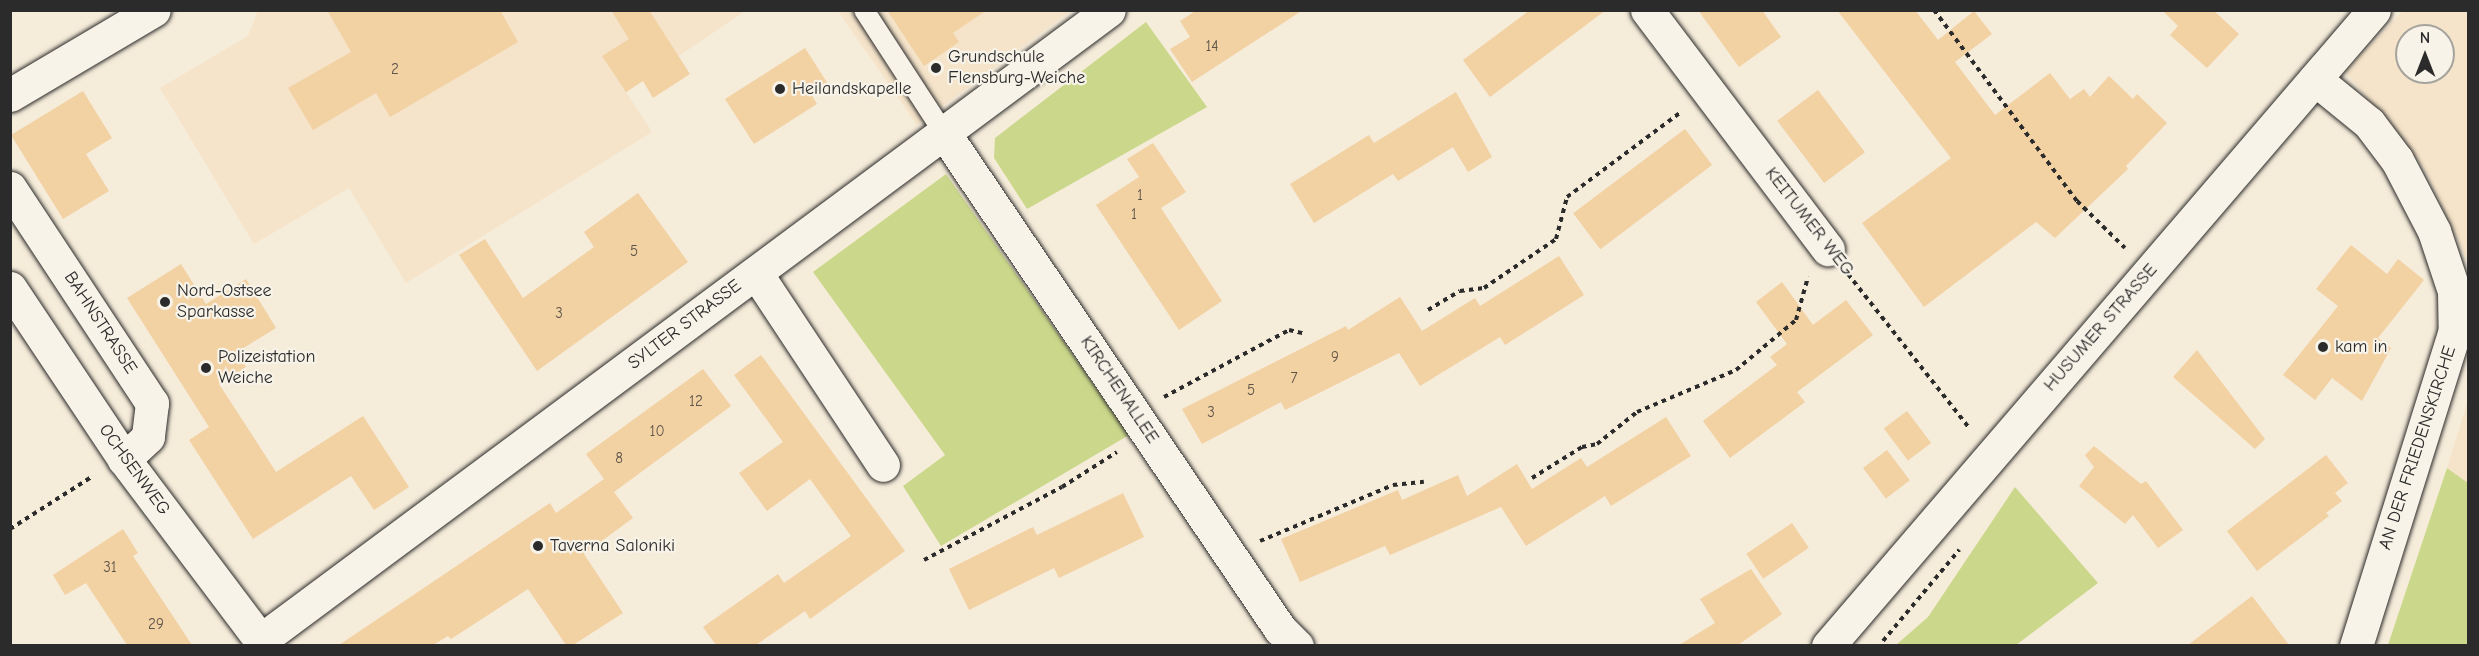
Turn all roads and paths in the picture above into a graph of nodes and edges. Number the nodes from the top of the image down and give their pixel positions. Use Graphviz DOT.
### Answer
graph roads {
  1 [pos="154,10"];
  2 [pos="864,10"];
  3 [pos="1109,10"];
  4 [pos="1647,10"];
  5 [pos="1934,10"];
  6 [pos="2374,10"];
  7 [pos="2315,79"];
  8 [pos="1708,92"];
  9 [pos="10,95"];
  10 [pos="944,133"];
  11 [pos="10,188"];
  12 [pos="1828,249"];
  13 [pos="2127,250"];
  14 [pos="756,273"];
  15 [pos="10,288"];
  16 [pos="1428,310"];
  17 [pos="1306,334"];
  18 [pos="1141,423"];
  19 [pos="1973,433"];
  20 [pos="112,465"];
  21 [pos="883,465"];
  22 [pos="1532,478"];
  23 [pos="1424,482"];
  24 [pos="10,529"];
  25 [pos="1229,554"];
  26 [pos="924,560"];
  27 [pos="263,643"];
  28 [pos="1297,645"];
  29 [pos="1827,645"];
  30 [pos="2356,645"];
  1 -- 9 [label="street"];
  2 -- 10 [label="lane"];
  3 -- 10 [label="street, SYLTER STRASSE"];
  4 -- 8 [label="street, KEITUMER WEG"];
  5 -- 13 [label="path"];
  6 -- 7 [label="street, HUSUMER STRASSE"];
  7 -- 29 [label="street, HUSUMER STRASSE"];
  7 -- 30 [label="street, AN DER FRIEDENSKIRCHE"];
  8 -- 12 [label="street, KEITUMER WEG"];
  8 -- 16 [label="path"];
  10 -- 14 [label="street, SYLTER STRASSE"];
  10 -- 18 [label="street, KIRCHENALLEE"];
  11 -- 20 [label="street, BAHNSTRASSE"];
  12 -- 19 [label="path, KEITUMER WEG"];
  12 -- 22 [label="path"];
  14 -- 21 [label="street"];
  14 -- 27 [label="street, SYLTER STRASSE"];
  15 -- 20 [label="street, OCHSENWEG"];
  17 -- 18 [label="path"];
  18 -- 25 [label="street, KIRCHENALLEE"];
  18 -- 26 [label="path"];
  20 -- 24 [label="path"];
  20 -- 27 [label="street, OCHSENWEG"];
  23 -- 25 [label="path"];
  25 -- 28 [label="street, KIRCHENALLEE"];
}
